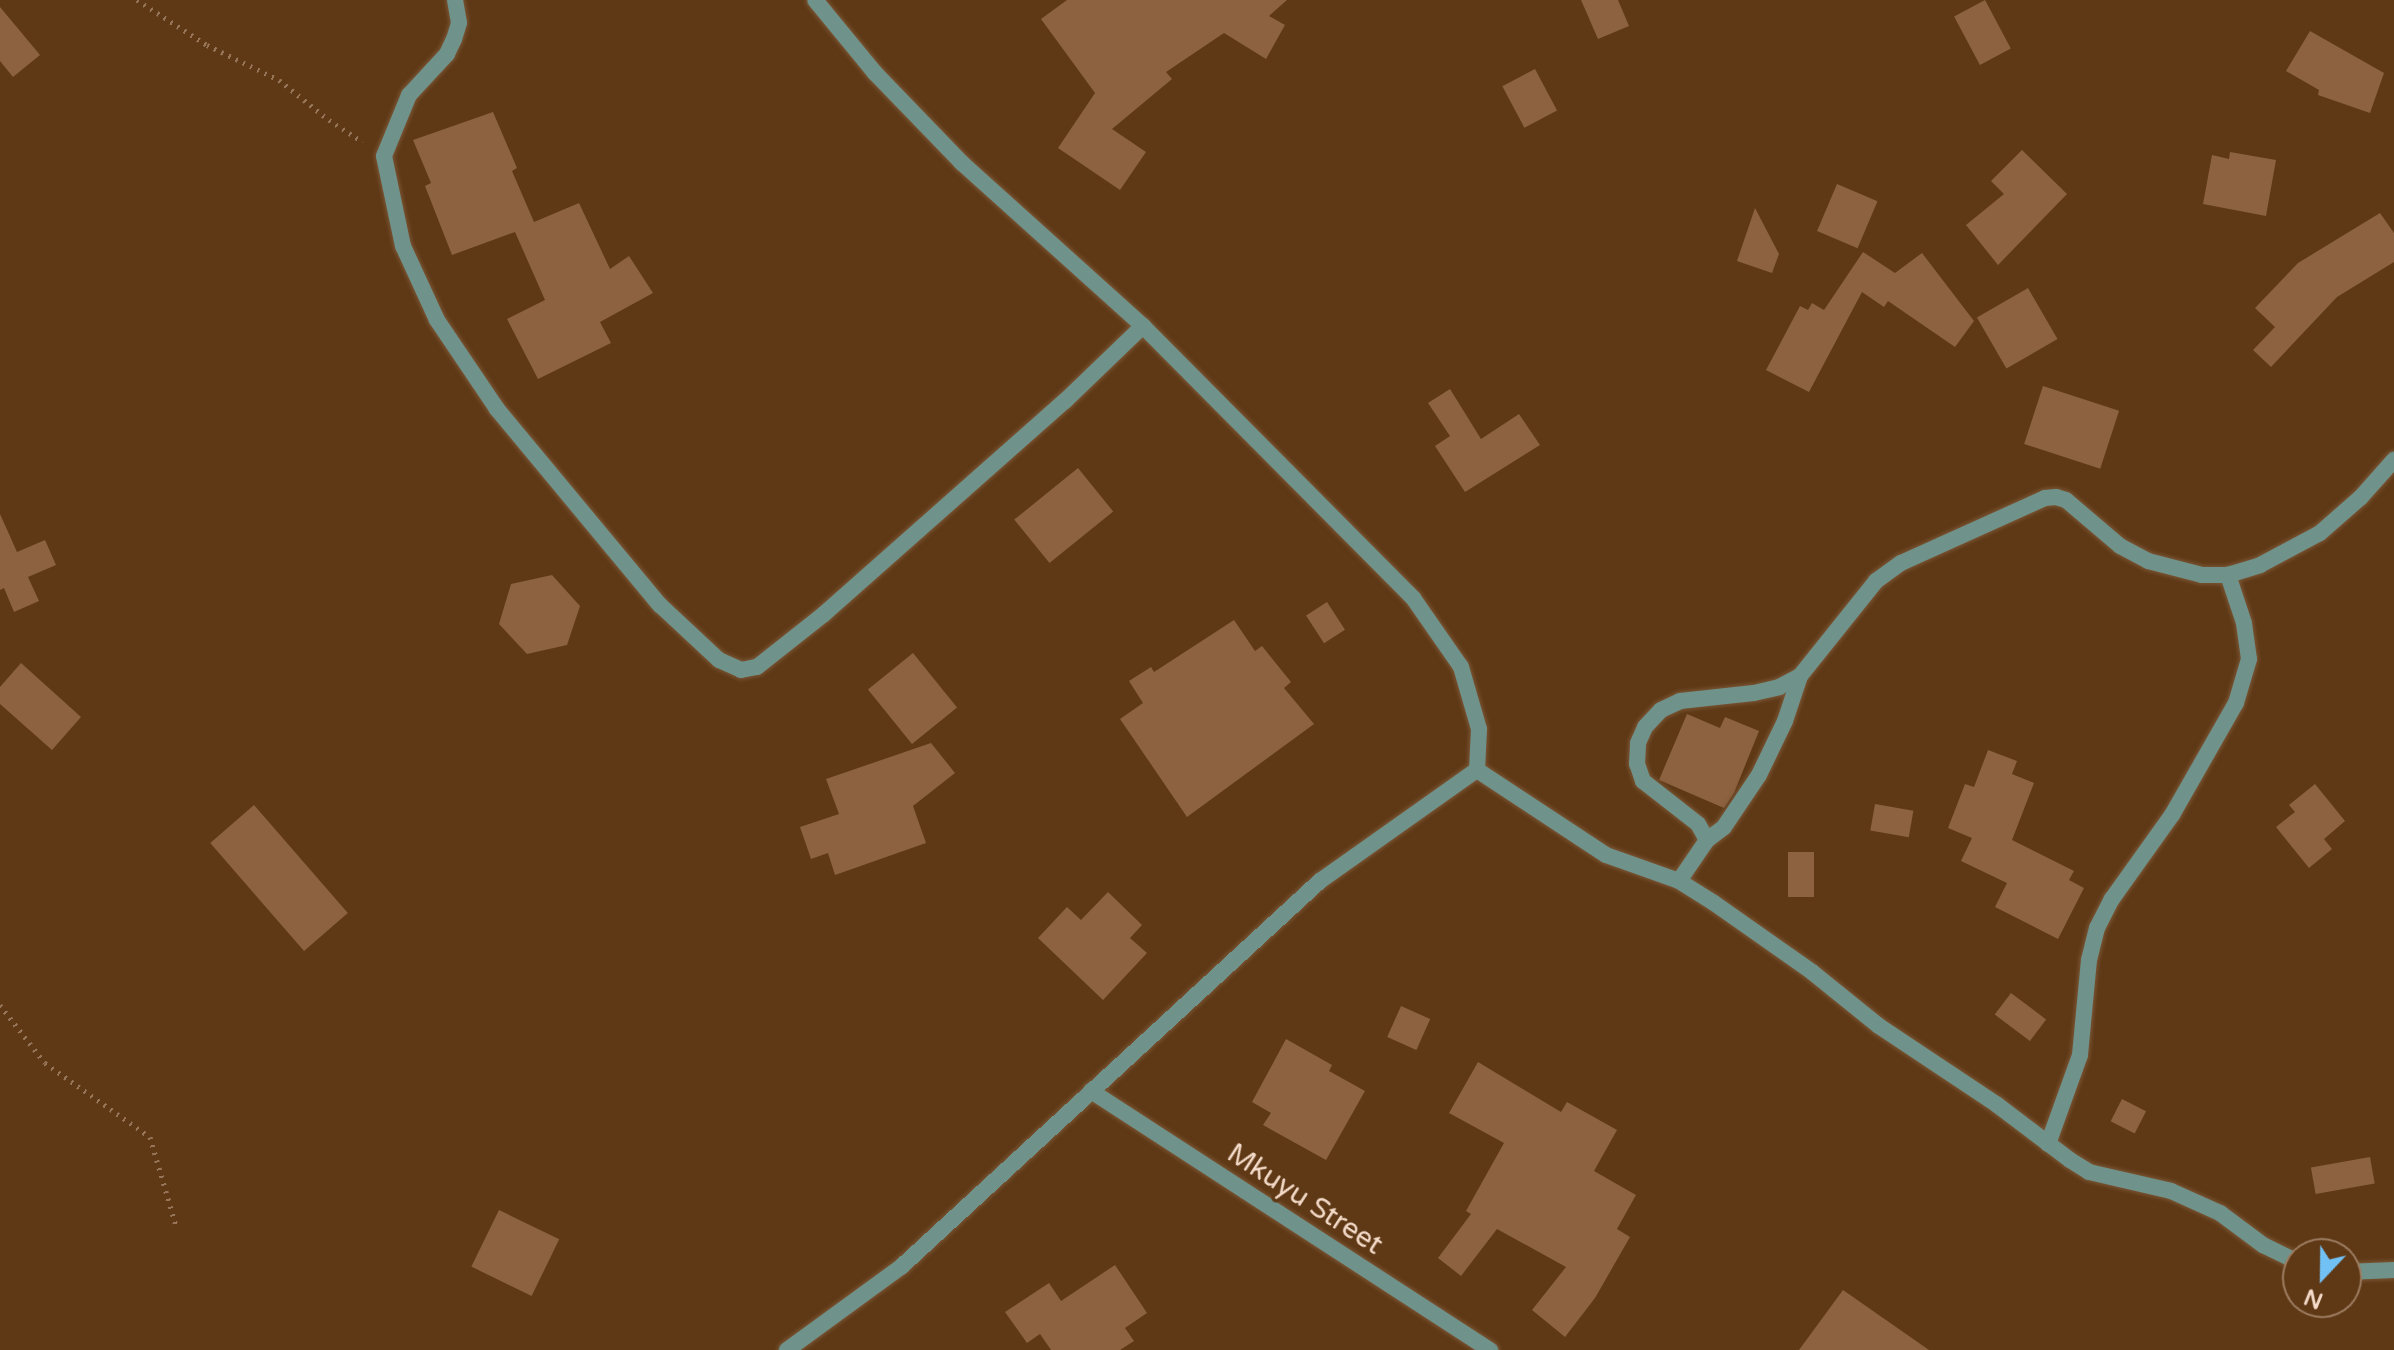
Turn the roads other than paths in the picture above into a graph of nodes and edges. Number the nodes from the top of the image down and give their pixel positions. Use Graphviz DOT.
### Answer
graph roads {
  1 [pos="455,0"];
  2 [pos="815,0"];
  3 [pos="1143,326"];
  4 [pos="2394,460"];
  5 [pos="2228,575"];
  6 [pos="1800,676"];
  7 [pos="1477,770"];
  8 [pos="1707,840"];
  9 [pos="1679,881"];
  10 [pos="1091,1091"];
  11 [pos="2048,1144"];
  12 [pos="2282,1254"];
  13 [pos="2394,1270"];
  14 [pos="2362,1271"];
  15 [pos="787,1350"];
  16 [pos="1490,1350"];
  1 -- 3 [label="street"];
  2 -- 3 [label="street"];
  3 -- 7 [label="street"];
  4 -- 5 [label="street"];
  5 -- 6 [label="street"];
  5 -- 11 [label="street"];
  6 -- 8 [label="street"];
  6 -- 8 [label="street"];
  7 -- 9 [label="street"];
  7 -- 10 [label="street"];
  8 -- 9 [label="street"];
  9 -- 11 [label="street"];
  10 -- 15 [label="street"];
  10 -- 16 [label="street, Mkuyu Street"];
  11 -- 12 [label="street"];
  13 -- 14 [label="street"];
}
